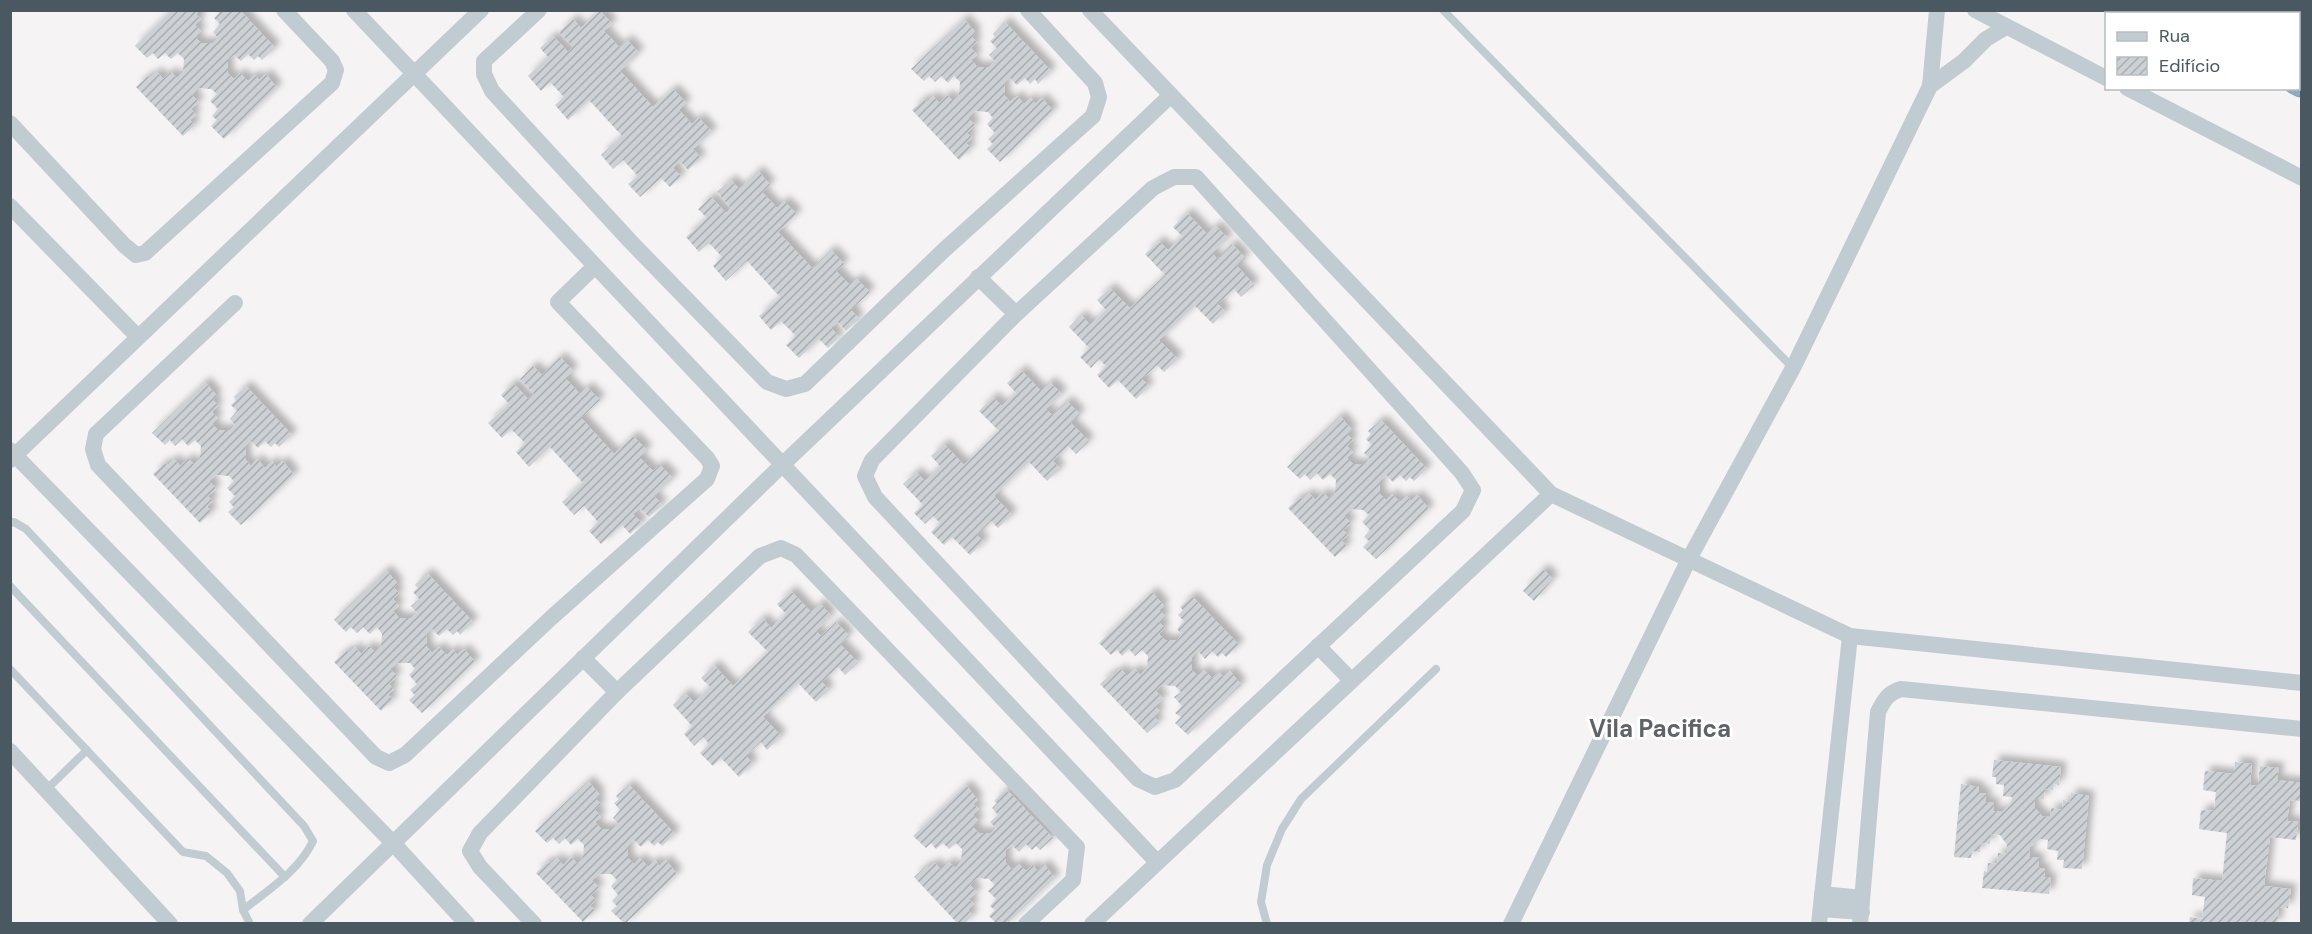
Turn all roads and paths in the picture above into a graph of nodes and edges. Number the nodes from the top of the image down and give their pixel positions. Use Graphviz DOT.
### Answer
graph roads {
  1 [pos="284,10"];
  2 [pos="354,10"];
  3 [pos="481,10"];
  4 [pos="539,10"];
  5 [pos="1029,10"];
  6 [pos="1090,10"];
  7 [pos="1443,10"];
  8 [pos="1936,10"];
  9 [pos="1975,10"];
  10 [pos="2006,27"];
  11 [pos="414,74"];
  12 [pos="2105,77"];
  13 [pos="1930,86"];
  14 [pos="2131,90"];
  15 [pos="1170,96"];
  16 [pos="10,123"];
  17 [pos="2301,177"];
  18 [pos="10,206"];
  19 [pos="595,266"];
  20 [pos="978,277"];
  21 [pos="235,303"];
  22 [pos="1016,314"];
  23 [pos="138,338"];
  24 [pos="1792,368"];
  25 [pos="12,455"];
  26 [pos="782,465"];
  27 [pos="1551,494"];
  28 [pos="10,523"];
  29 [pos="1689,560"];
  30 [pos="10,586"];
  31 [pos="1850,636"];
  32 [pos="1318,645"];
  33 [pos="583,658"];
  34 [pos="10,669"];
  35 [pos="1436,669"];
  36 [pos="1351,680"];
  37 [pos="2301,683"];
  38 [pos="617,692"];
  39 [pos="2301,729"];
  40 [pos="87,750"];
  41 [pos="10,752"];
  42 [pos="46,790"];
  43 [pos="393,843"];
  44 [pos="1157,862"];
  45 [pos="285,877"];
  46 [pos="1821,909"];
  47 [pos="243,910"];
  48 [pos="1861,911"];
  49 [pos="170,924"];
  50 [pos="250,924"];
  51 [pos="310,924"];
  52 [pos="467,924"];
  53 [pos="534,924"];
  54 [pos="1026,924"];
  55 [pos="1092,924"];
  56 [pos="1267,924"];
  57 [pos="1511,924"];
  1 -- 16 [label="street"];
  2 -- 11 [label="street"];
  3 -- 11 [label="street"];
  4 -- 5 [label="street"];
  6 -- 15 [label="street"];
  7 -- 24 [label="lane"];
  8 -- 13 [label="street"];
  9 -- 10 [label="street"];
  10 -- 12 [label="street"];
  10 -- 13 [label="street"];
  11 -- 19 [label="street"];
  11 -- 23 [label="street"];
  13 -- 24 [label="street"];
  14 -- 17 [label="street"];
  15 -- 20 [label="street"];
  15 -- 27 [label="street"];
  18 -- 23 [label="street"];
  19 -- 21 [label="street"];
  19 -- 26 [label="street"];
  20 -- 22 [label="street"];
  20 -- 26 [label="street"];
  22 -- 32 [label="street"];
  22 -- 32 [label="street"];
  23 -- 25 [label="street"];
  24 -- 29 [label="street"];
  25 -- 43 [label="street"];
  26 -- 33 [label="street"];
  26 -- 44 [label="street"];
  27 -- 29 [label="street"];
  27 -- 36 [label="street"];
  28 -- 45 [label="lane"];
  29 -- 31 [label="street"];
  29 -- 57 [label="street"];
  30 -- 45 [label="lane"];
  31 -- 37 [label="street"];
  31 -- 46 [label="street"];
  32 -- 36 [label="street"];
  33 -- 38 [label="street"];
  33 -- 43 [label="street"];
  34 -- 40 [label="lane"];
  35 -- 56 [label="lane"];
  36 -- 44 [label="street"];
  38 -- 53 [label="street"];
  38 -- 54 [label="street"];
  39 -- 48 [label="street"];
  40 -- 42 [label="lane"];
  40 -- 47 [label="lane"];
  41 -- 42 [label="street"];
  42 -- 49 [label="street"];
  43 -- 51 [label="street"];
  43 -- 52 [label="street"];
  44 -- 55 [label="street"];
  45 -- 47 [label="lane"];
  46 -- 48 [label="street"];
  47 -- 50 [label="lane"];
}
